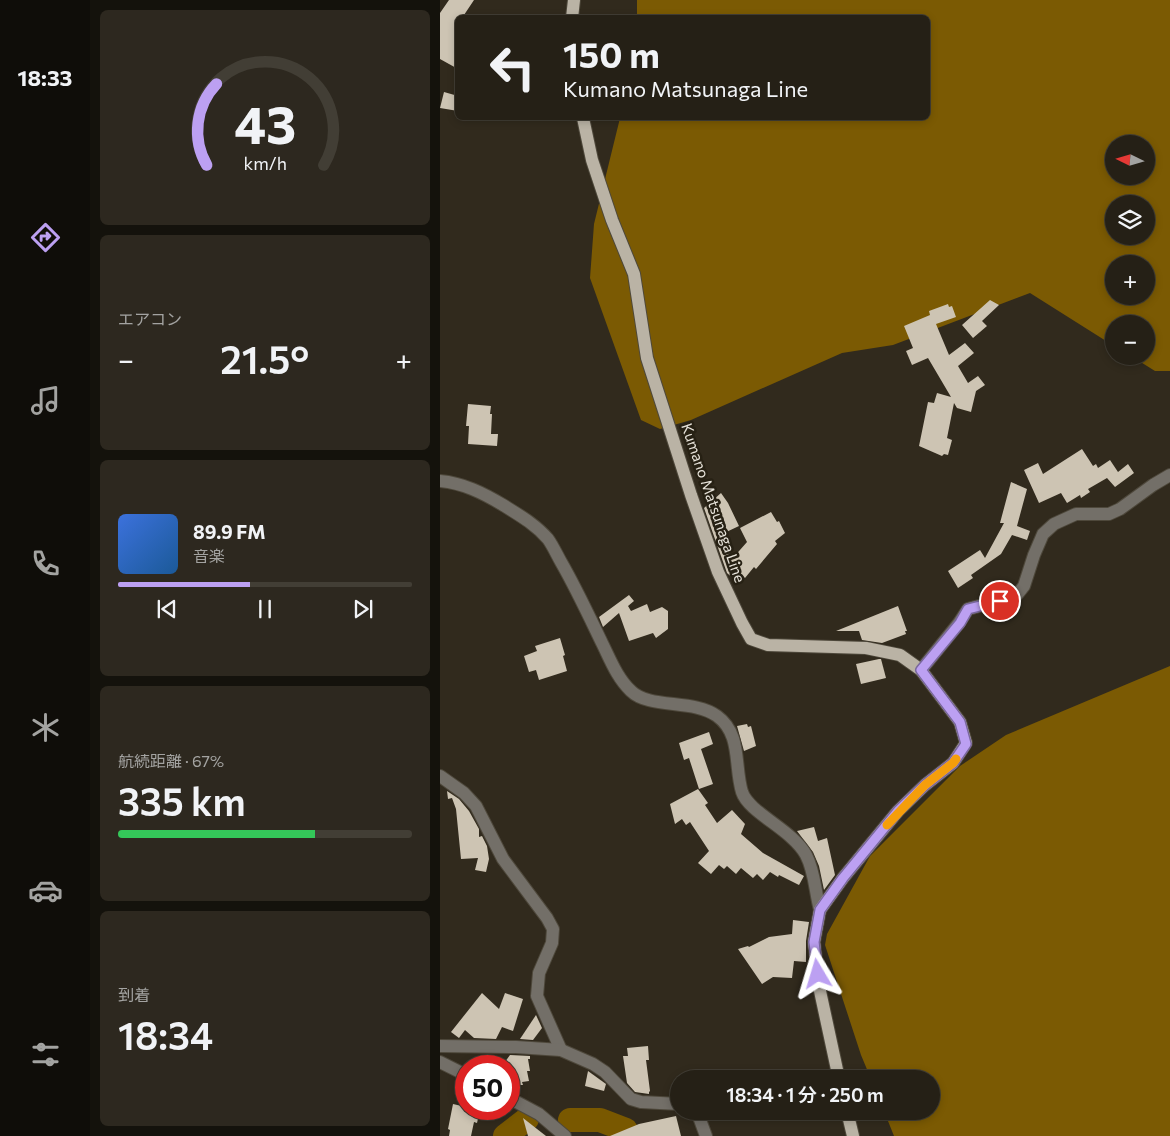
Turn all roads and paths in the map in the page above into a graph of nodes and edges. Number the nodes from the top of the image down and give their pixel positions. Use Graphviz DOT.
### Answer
graph roads {
  1 [pos="574,0"];
  2 [pos="572,15"];
  3 [pos="583,120"];
  4 [pos="1170,475"];
  5 [pos="440,481"];
  6 [pos="921,670"];
  7 [pos="440,776"];
  8 [pos="820,910"];
  9 [pos="440,1046"];
  10 [pos="561,1050"];
  11 [pos="440,1062"];
  12 [pos="455,1070"];
  13 [pos="837,1070"];
  14 [pos="520,1104"];
  15 [pos="670,1104"];
  16 [pos="700,1120"];
  17 [pos="849,1120"];
  18 [pos="566,1136"];
  19 [pos="706,1136"];
  20 [pos="853,1136"];
  1 -- 2 [label="main road"];
  3 -- 6 [label="main road, Kumano Matsunaga Line"];
  4 -- 6 [label="street"];
  5 -- 8 [label="street"];
  6 -- 8 [label="main road, Kumano Matsunaga Line"];
  7 -- 10 [label="street"];
  8 -- 13 [label="main road, Kumano Matsunaga Line"];
  9 -- 10 [label="street"];
  10 -- 15 [label="street"];
  11 -- 12 [label="street"];
  14 -- 18 [label="street"];
  16 -- 19 [label="street"];
  17 -- 20 [label="main road"];
}
